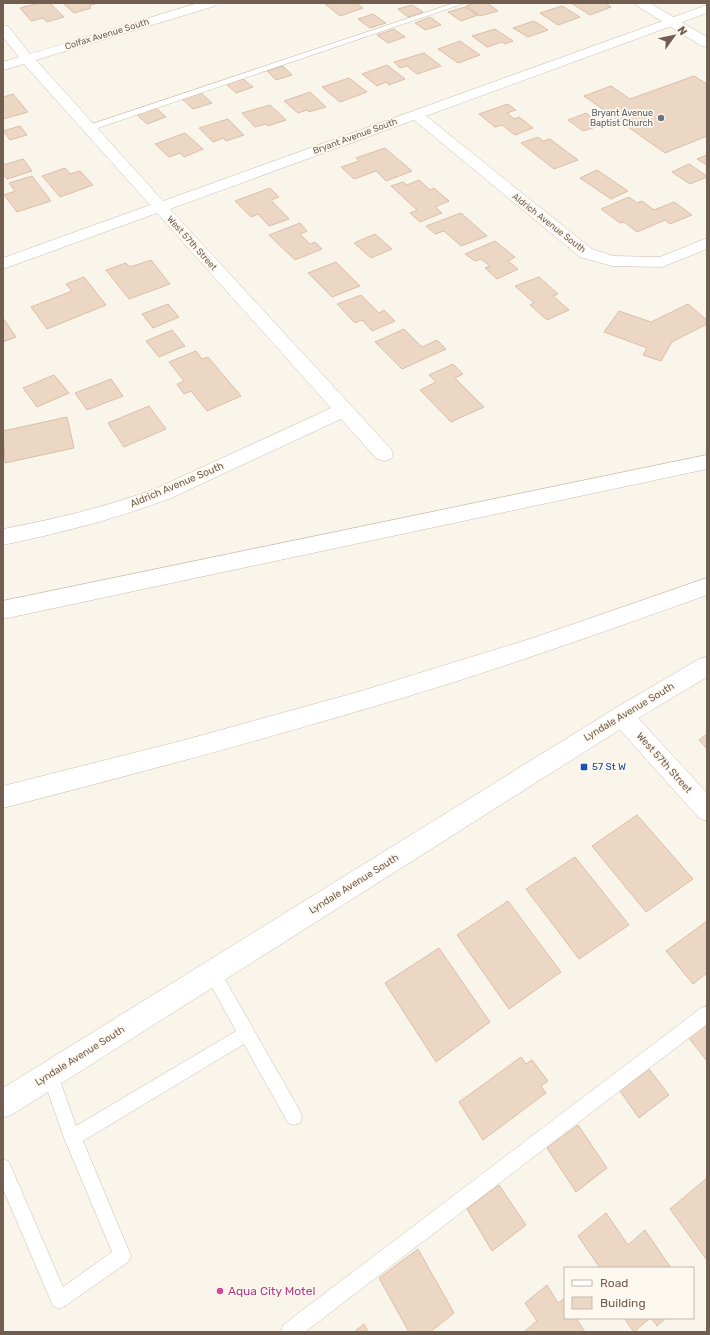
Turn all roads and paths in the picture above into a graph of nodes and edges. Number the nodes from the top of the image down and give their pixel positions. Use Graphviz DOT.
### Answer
graph roads {
  1 [pos="211,3"];
  2 [pos="461,3"];
  3 [pos="641,3"];
  4 [pos="707,8"];
  5 [pos="671,21"];
  6 [pos="3,29"];
  7 [pos="707,43"];
  8 [pos="28,59"];
  9 [pos="3,66"];
  10 [pos="415,114"];
  11 [pos="89,128"];
  12 [pos="160,207"];
  13 [pos="707,243"];
  14 [pos="3,264"];
  15 [pos="343,410"];
  16 [pos="384,454"];
  17 [pos="707,462"];
  18 [pos="3,537"];
  19 [pos="707,586"];
  20 [pos="3,610"];
  21 [pos="707,666"];
  22 [pos="622,716"];
  23 [pos="3,797"];
  24 [pos="707,810"];
  25 [pos="212,973"];
  26 [pos="707,1014"];
  27 [pos="246,1034"];
  28 [pos="50,1075"];
  29 [pos="3,1104"];
  30 [pos="294,1117"];
  31 [pos="72,1138"];
  32 [pos="3,1168"];
  33 [pos="290,1332"];
  1 -- 8 [label="street, Colfax Avenue South"];
  2 -- 11 [label="lane"];
  3 -- 5 [label="street"];
  4 -- 5 [label="street, Bryant Avenue South"];
  5 -- 7 [label="street"];
  5 -- 10 [label="street, Bryant Avenue South"];
  6 -- 8 [label="street, West 57th Street"];
  8 -- 9 [label="street, Colfax Avenue South"];
  8 -- 11 [label="street, West 57th Street"];
  10 -- 12 [label="street, Bryant Avenue South"];
  10 -- 13 [label="street, Aldrich Avenue South"];
  11 -- 12 [label="street, West 57th Street"];
  12 -- 14 [label="street, Bryant Avenue South"];
  12 -- 15 [label="street, West 57th Street"];
  15 -- 16 [label="street, West 57th Street"];
  15 -- 18 [label="street, Aldrich Avenue South"];
  17 -- 20 [label="street"];
  19 -- 23 [label="street"];
  21 -- 22 [label="street, Lyndale Avenue South"];
  22 -- 24 [label="street, West 57th Street"];
  22 -- 25 [label="street, Lyndale Avenue South"];
  25 -- 27 [label="lane"];
  25 -- 28 [label="street, Lyndale Avenue South"];
  26 -- 33 [label="lane"];
  27 -- 30 [label="lane"];
  27 -- 31 [label="lane"];
  28 -- 29 [label="street, Lyndale Avenue South"];
  28 -- 31 [label="lane"];
  31 -- 32 [label="lane"];
}
